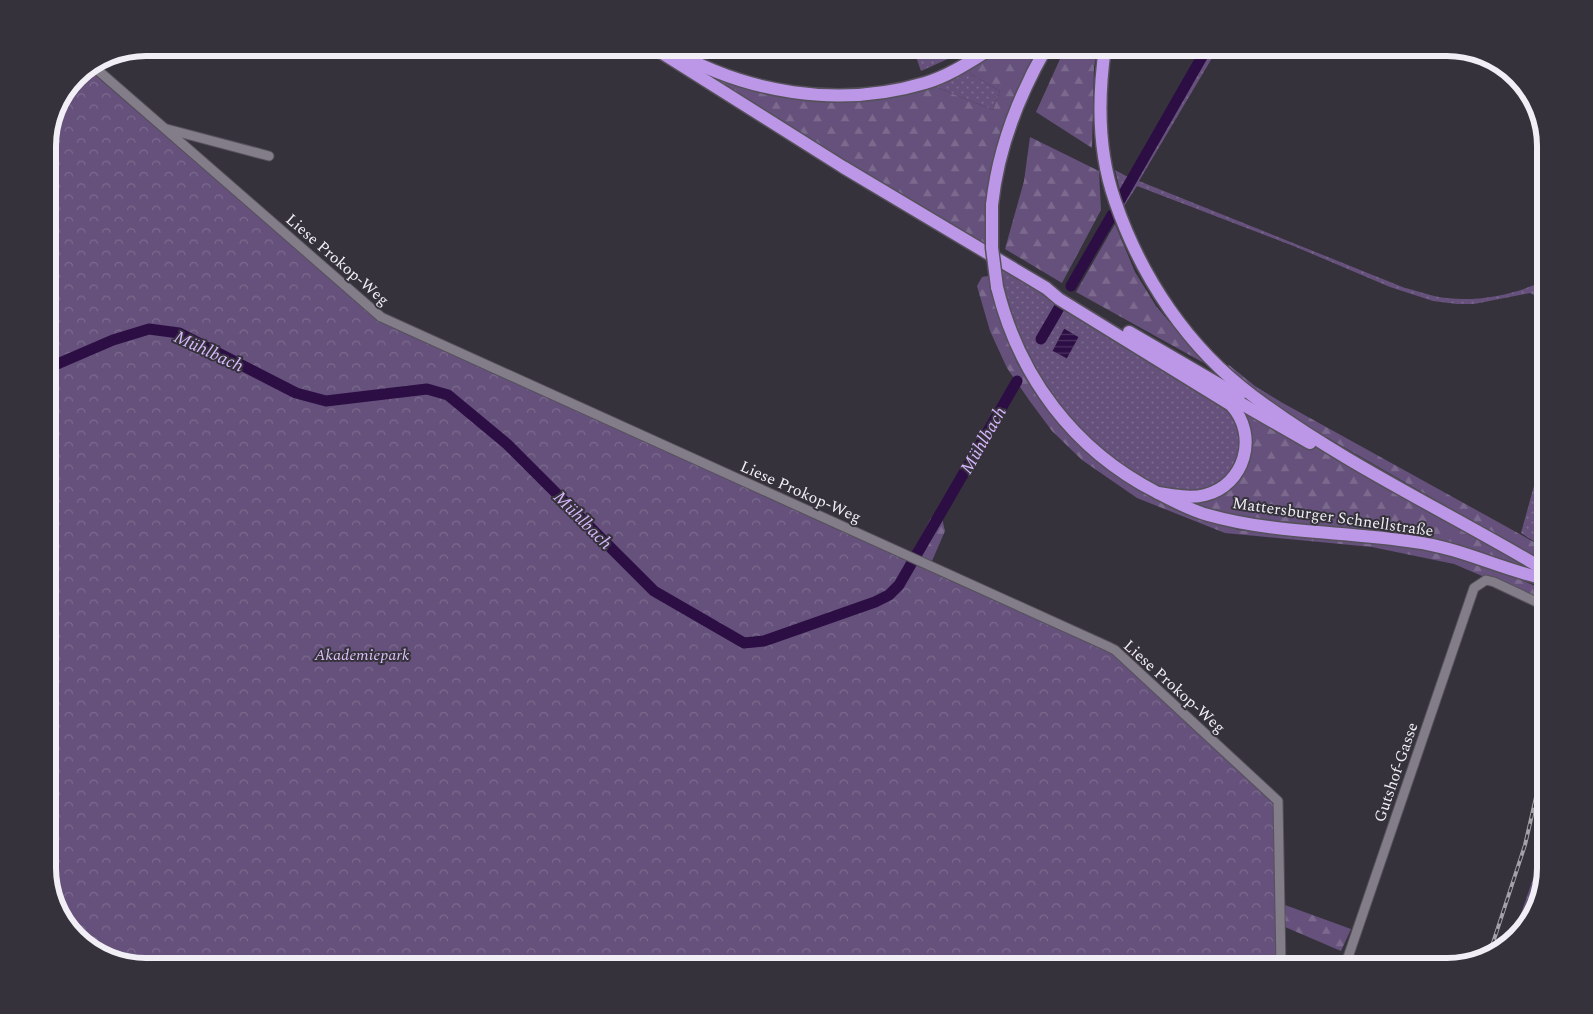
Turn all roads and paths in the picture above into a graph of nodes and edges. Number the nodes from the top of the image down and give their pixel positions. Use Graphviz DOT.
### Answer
graph roads {
  1 [pos="667,56"];
  2 [pos="684,56"];
  3 [pos="979,56"];
  4 [pos="1042,56"];
  5 [pos="1105,56"];
  6 [pos="98,70"];
  7 [pos="167,129"];
  8 [pos="269,156"];
  9 [pos="1046,288"];
  10 [pos="1100,324"];
  11 [pos="1328,447"];
  12 [pos="1158,493"];
  13 [pos="1537,565"];
  14 [pos="1537,573"];
  15 [pos="1537,575"];
  16 [pos="1537,602"];
  17 [pos="1281,958"];
  18 [pos="1348,958"];
  1 -- 9 [label="highway"];
  2 -- 3 [label="highway"];
  4 -- 12 [label="highway, Mattersburger Schnellstraße, bridge"];
  5 -- 11 [label="highway, Mattersburger Schnellstraße"];
  6 -- 7 [label="street, Liese Prokop-Weg"];
  7 -- 8 [label="street, Liese Prokop-Weg"];
  7 -- 17 [label="street, Liese Prokop-Weg"];
  9 -- 10 [label="highway"];
  9 -- 11 [label="highway"];
  10 -- 12 [label="highway"];
  10 -- 14 [label="highway"];
  11 -- 13 [label="highway, Mattersburger Schnellstraße"];
  12 -- 15 [label="highway, Mattersburger Schnellstraße"];
  16 -- 18 [label="street, Gutshof-Gasse"];
}
